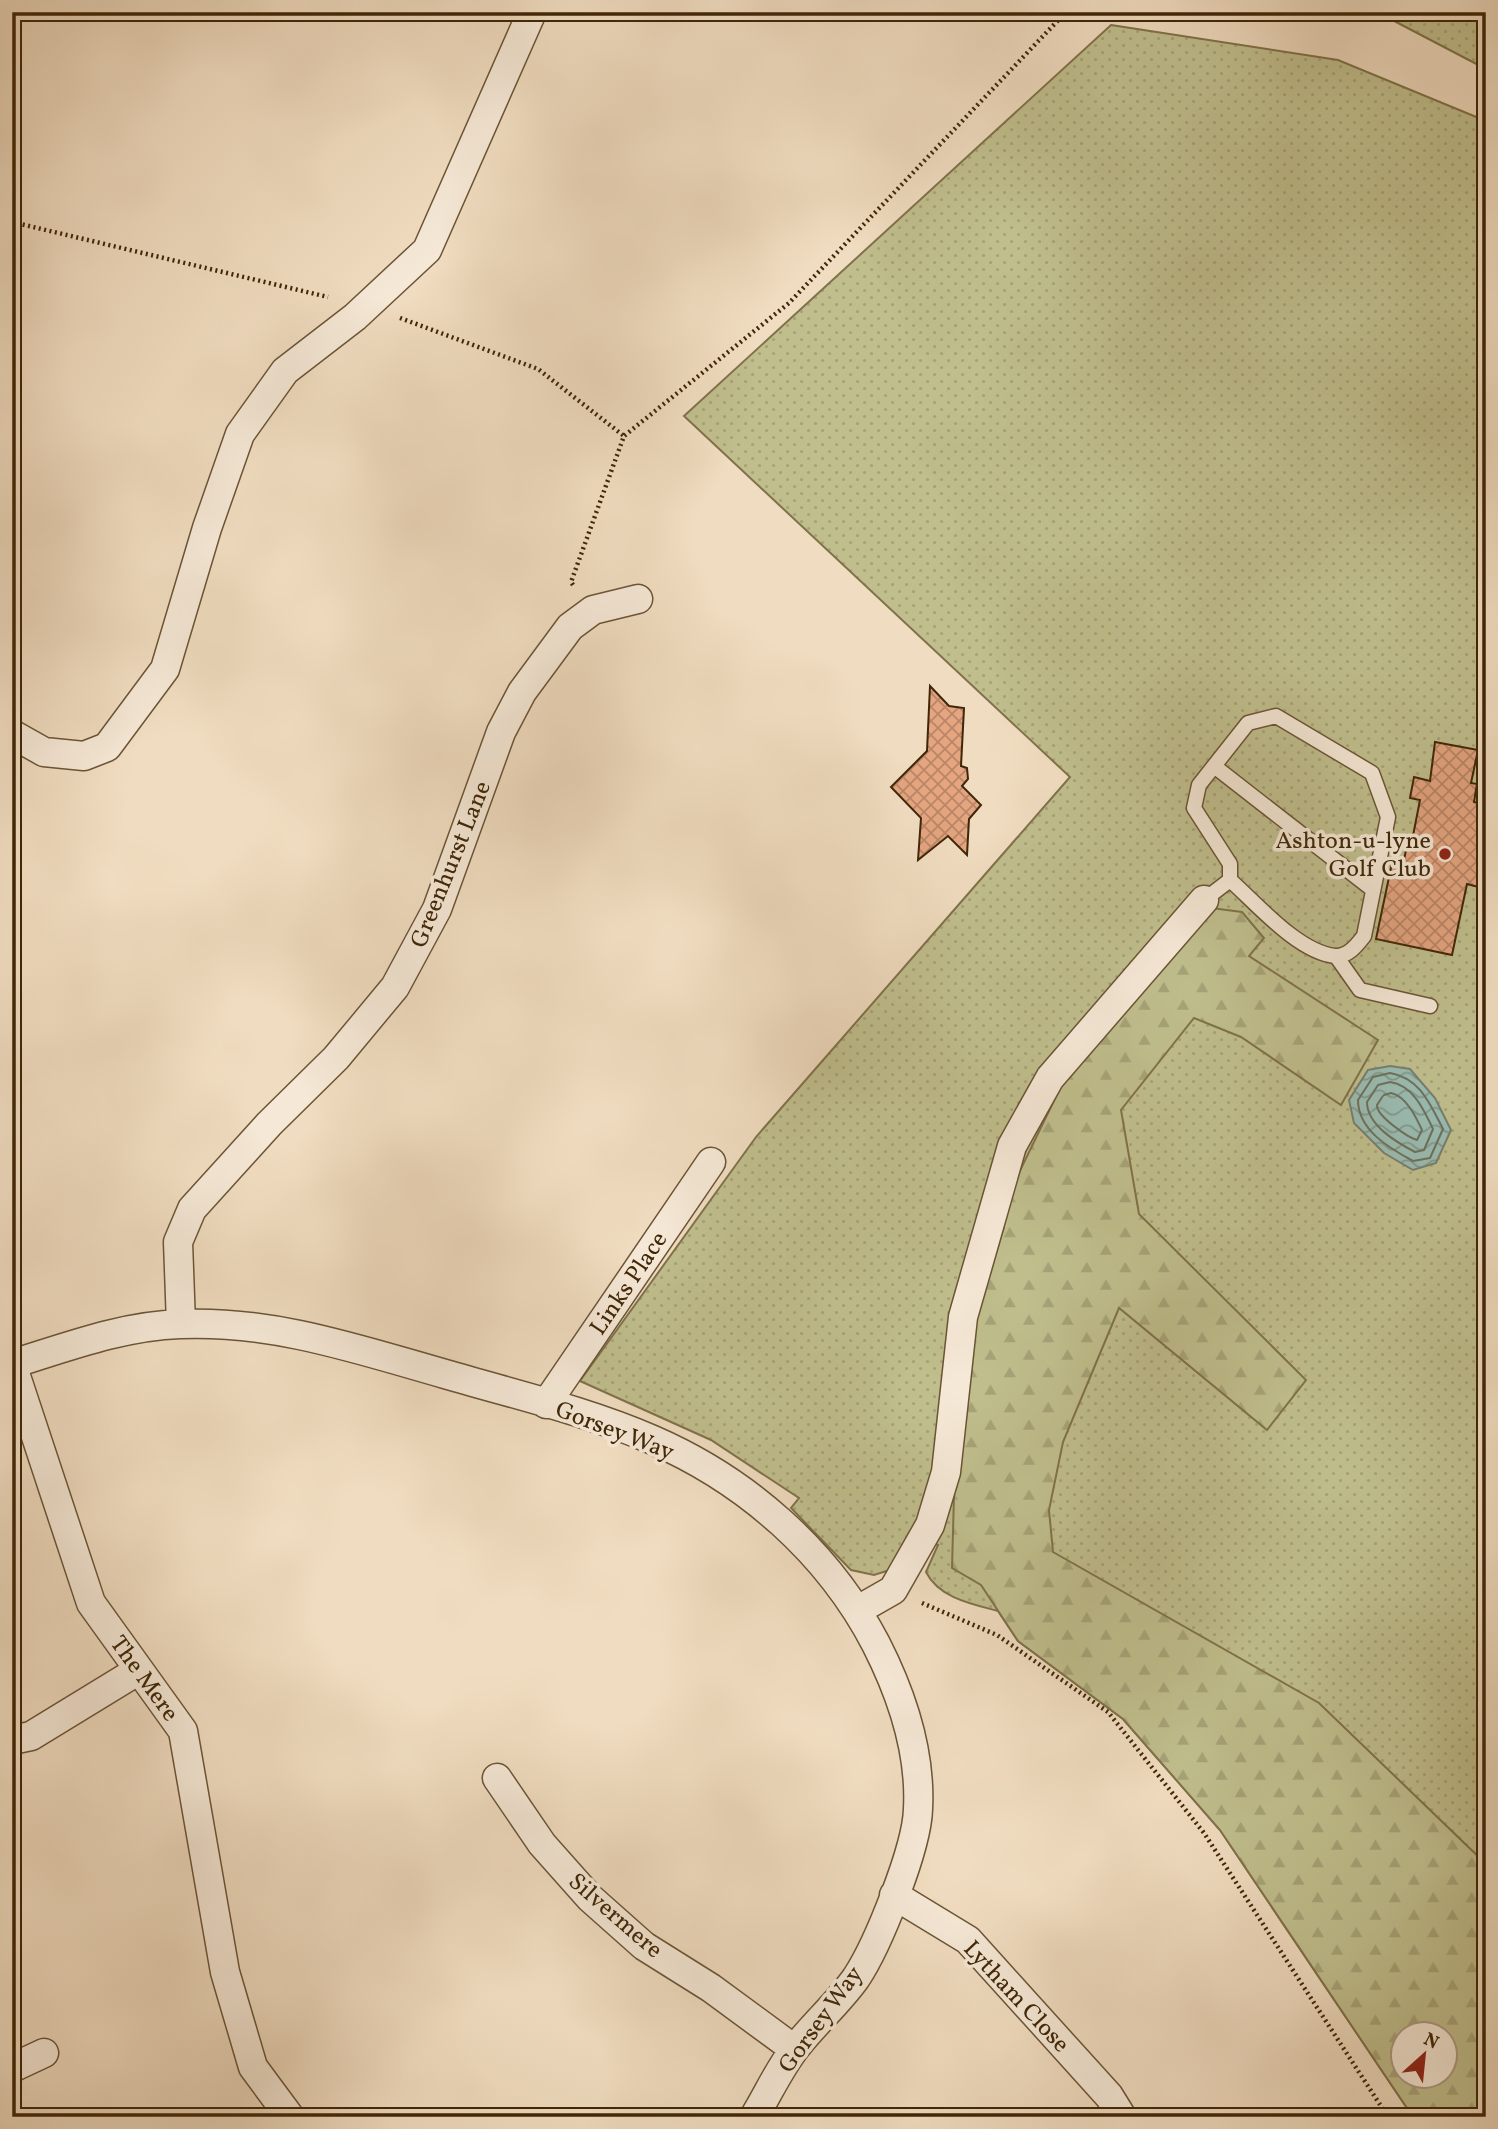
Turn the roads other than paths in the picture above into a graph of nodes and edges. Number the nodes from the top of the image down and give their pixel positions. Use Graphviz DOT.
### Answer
graph roads {
  1 [pos="533,12"];
  2 [pos="638,599"];
  3 [pos="12,734"];
  4 [pos="1214,766"];
  5 [pos="1230,880"];
  6 [pos="1372,889"];
  7 [pos="1204,900"];
  8 [pos="1336,956"];
  9 [pos="1430,1006"];
  10 [pos="711,1162"];
  11 [pos="181,1324"];
  12 [pos="12,1364"];
  13 [pos="546,1404"];
  14 [pos="858,1610"];
  15 [pos="139,1670"];
  16 [pos="12,1740"];
  17 [pos="497,1778"];
  18 [pos="894,1895"];
  19 [pos="794,2049"];
  20 [pos="44,2053"];
  21 [pos="12,2068"];
  22 [pos="290,2117"];
  23 [pos="754,2117"];
  24 [pos="1122,2117"];
  1 -- 3 [label="street"];
  2 -- 11 [label="street, Greenhurst Lane"];
  4 -- 5 [label="lane"];
  4 -- 6 [label="lane"];
  4 -- 6 [label="lane"];
  5 -- 7 [label="lane"];
  5 -- 8 [label="lane"];
  6 -- 8 [label="lane"];
  7 -- 14 [label="street"];
  8 -- 9 [label="lane"];
  10 -- 13 [label="street, Links Place"];
  11 -- 12 [label="street, Gorsey Way"];
  11 -- 13 [label="street, Gorsey Way"];
  12 -- 15 [label="street, The Mere"];
  13 -- 14 [label="street, Gorsey Way"];
  14 -- 18 [label="street, Gorsey Way"];
  15 -- 16 [label="street"];
  15 -- 22 [label="street, The Mere"];
  17 -- 19 [label="street, Silvermere"];
  18 -- 19 [label="street, Gorsey Way"];
  18 -- 24 [label="street, Lytham Close"];
  19 -- 23 [label="street, Gorsey Way"];
  20 -- 21 [label="street"];
}
